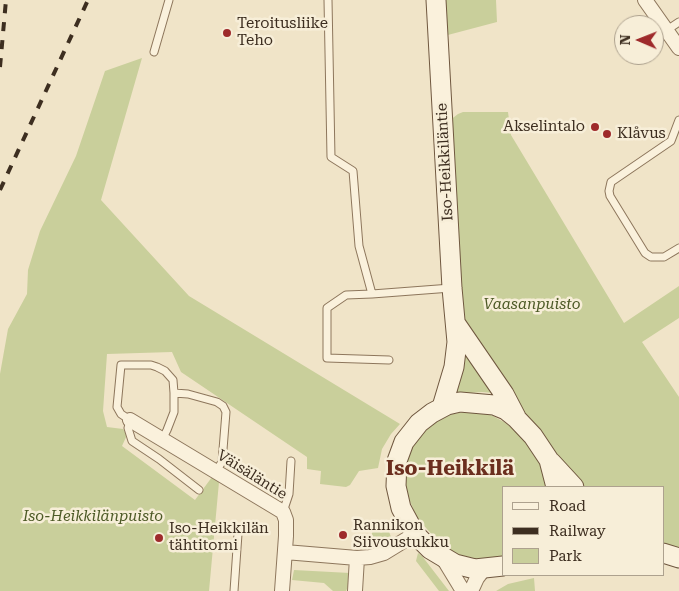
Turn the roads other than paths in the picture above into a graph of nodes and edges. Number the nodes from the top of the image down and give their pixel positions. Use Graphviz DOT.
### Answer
graph roads {
  1 [pos="169,0"];
  2 [pos="328,0"];
  3 [pos="436,0"];
  4 [pos="645,0"];
  5 [pos="679,22"];
  6 [pos="666,30"];
  7 [pos="679,48"];
  8 [pos="154,52"];
  9 [pos="679,120"];
  10 [pos="679,248"];
  11 [pos="452,288"];
  12 [pos="372,294"];
  13 [pos="456,324"];
  14 [pos="389,360"];
  15 [pos="174,393"];
  16 [pos="442,408"];
  17 [pos="516,418"];
  18 [pos="130,420"];
  19 [pos="162,440"];
  20 [pos="549,460"];
  21 [pos="291,461"];
  22 [pos="216,471"];
  23 [pos="556,486"];
  24 [pos="573,486"];
  25 [pos="199,490"];
  26 [pos="282,512"];
  27 [pos="238,534"];
  28 [pos="415,534"];
  29 [pos="286,552"];
  30 [pos="664,553"];
  31 [pos="358,558"];
  32 [pos="443,558"];
  33 [pos="679,558"];
  34 [pos="502,566"];
  35 [pos="484,569"];
  36 [pos="234,591"];
  37 [pos="282,591"];
  38 [pos="355,591"];
  39 [pos="463,591"];
  40 [pos="471,591"];
  1 -- 8 [label="lane"];
  2 -- 12 [label="lane"];
  3 -- 11 [label="street, Iso-Heikkiläntie"];
  4 -- 6 [label="street"];
  5 -- 6 [label="lane"];
  6 -- 7 [label="street"];
  9 -- 10 [label="lane"];
  11 -- 12 [label="lane"];
  11 -- 13 [label="street, Iso-Heikkiläntie"];
  12 -- 14 [label="lane"];
  13 -- 16 [label="street, Iso-Heikkiläntie"];
  13 -- 17 [label="street, Iso-Heikkiläntie"];
  15 -- 18 [label="lane"];
  15 -- 19 [label="lane"];
  15 -- 22 [label="lane"];
  16 -- 17 [label="street"];
  16 -- 28 [label="street"];
  17 -- 20 [label="street"];
  18 -- 19 [label="street, Väisäläntie"];
  18 -- 25 [label="lane"];
  19 -- 22 [label="street, Väisäläntie"];
  20 -- 23 [label="street"];
  20 -- 24 [label="street"];
  21 -- 26 [label="lane"];
  22 -- 26 [label="street, Väisäläntie"];
  26 -- 29 [label="street, Väisäläntie"];
  27 -- 36 [label="lane"];
  28 -- 31 [label="street"];
  28 -- 32 [label="street"];
  29 -- 31 [label="street"];
  29 -- 37 [label="street, Väisäläntie"];
  30 -- 33 [label="street"];
  31 -- 38 [label="street"];
  32 -- 35 [label="street"];
  32 -- 39 [label="street"];
  34 -- 35 [label="street"];
  35 -- 40 [label="street"];
}
